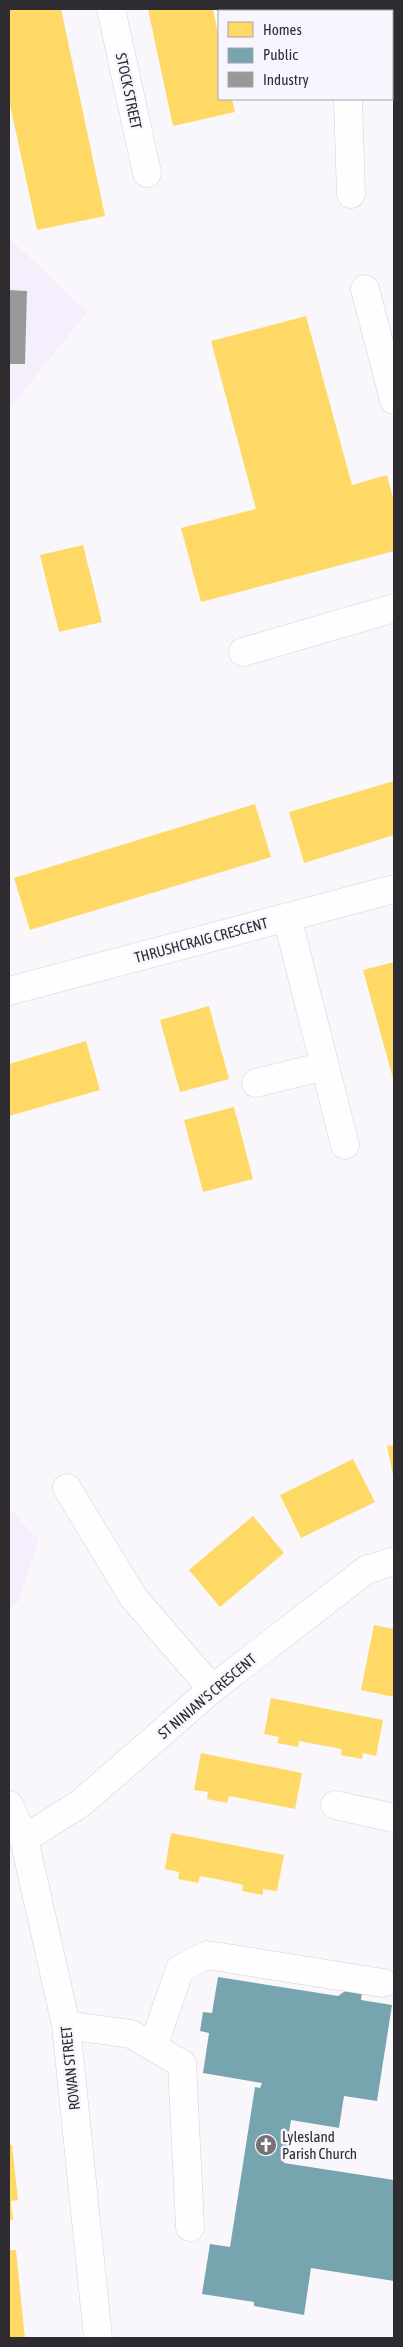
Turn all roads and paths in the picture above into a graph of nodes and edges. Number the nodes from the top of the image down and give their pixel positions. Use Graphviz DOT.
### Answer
graph roads {
  1 [pos="111,9"];
  2 [pos="348,100"];
  3 [pos="147,173"];
  4 [pos="351,194"];
  5 [pos="365,290"];
  6 [pos="394,400"];
  7 [pos="394,608"];
  8 [pos="243,652"];
  9 [pos="394,889"];
  10 [pos="287,917"];
  11 [pos="9,991"];
  12 [pos="324,1066"];
  13 [pos="256,1083"];
  14 [pos="345,1145"];
  15 [pos="67,1488"];
  16 [pos="394,1561"];
  17 [pos="212,1689"];
  18 [pos="9,1805"];
  19 [pos="335,1805"];
  20 [pos="394,1818"];
  21 [pos="24,1839"];
  22 [pos="383,1983"];
  23 [pos="66,2025"];
  24 [pos="153,2047"];
  25 [pos="190,2227"];
  26 [pos="98,2338"];
  1 -- 3 [label="street, STOCK STREET"];
  2 -- 4 [label="street"];
  5 -- 6 [label="street"];
  7 -- 8 [label="street"];
  9 -- 10 [label="street, THRUSHCRAIG CRESCENT"];
  10 -- 11 [label="street, THRUSHCRAIG CRESCENT"];
  10 -- 12 [label="street"];
  12 -- 13 [label="street"];
  12 -- 14 [label="street"];
  15 -- 17 [label="street"];
  16 -- 17 [label="street, ST NINIAN'S CRESCENT"];
  17 -- 21 [label="street, ST NINIAN'S CRESCENT"];
  18 -- 21 [label="street, ROWAN STREET"];
  19 -- 20 [label="street"];
  21 -- 23 [label="street, ROWAN STREET"];
  22 -- 24 [label="street"];
  23 -- 24 [label="street"];
  23 -- 26 [label="street, ROWAN STREET"];
  24 -- 25 [label="street"];
}
